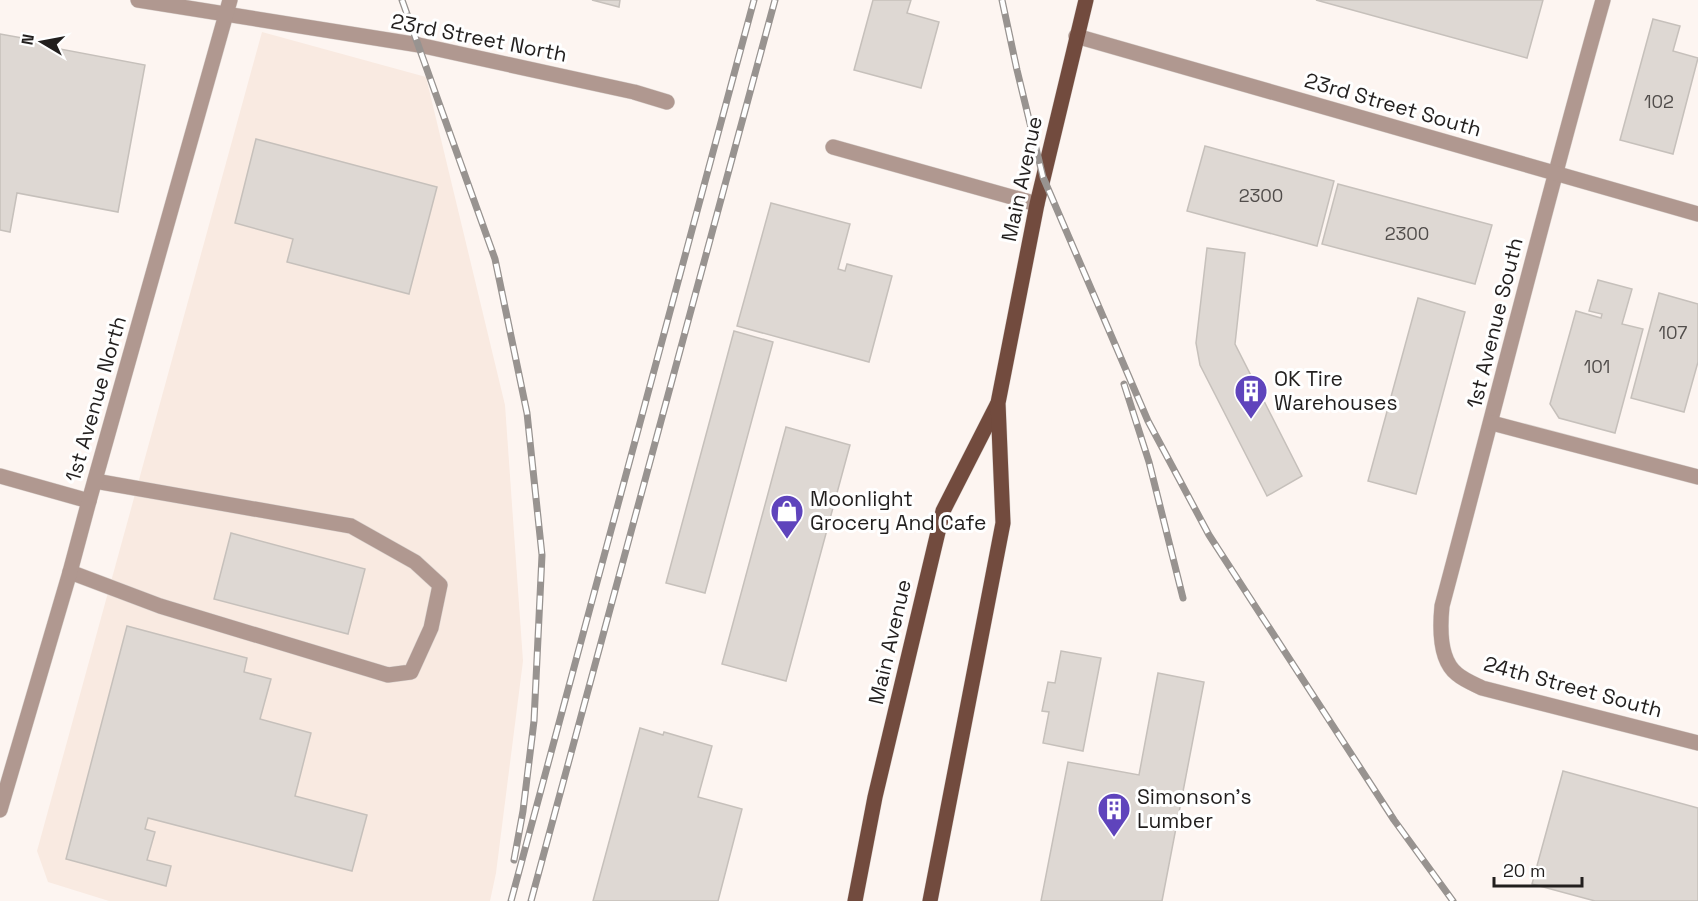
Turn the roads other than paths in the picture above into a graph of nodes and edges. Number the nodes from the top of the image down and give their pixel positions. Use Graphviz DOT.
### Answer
graph roads {
  1 [pos="138,0"];
  2 [pos="230,0"];
  3 [pos="1086,0"];
  4 [pos="1602,0"];
  5 [pos="226,15"];
  6 [pos="1076,36"];
  7 [pos="667,102"];
  8 [pos="833,147"];
  9 [pos="1554,174"];
  10 [pos="1037,204"];
  11 [pos="1698,214"];
  12 [pos="998,403"];
  13 [pos="1491,423"];
  14 [pos="0,476"];
  15 [pos="1698,477"];
  16 [pos="96,481"];
  17 [pos="88,501"];
  18 [pos="70,572"];
  19 [pos="1447,657"];
  20 [pos="1698,743"];
  21 [pos="0,810"];
  22 [pos="855,901"];
  23 [pos="930,901"];
  1 -- 5 [label="street, 23rd Street North"];
  2 -- 5 [label="street, 1st Avenue North"];
  3 -- 6 [label="main road, Main Avenue"];
  4 -- 9 [label="street, 1st Avenue South"];
  5 -- 7 [label="street, 23rd Street North"];
  5 -- 16 [label="street, 1st Avenue North"];
  6 -- 9 [label="street, 23rd Street South"];
  6 -- 10 [label="main road, Main Avenue"];
  8 -- 10 [label="street"];
  9 -- 11 [label="street, 23rd Street South"];
  9 -- 13 [label="street, 1st Avenue South"];
  10 -- 12 [label="main road, Main Avenue"];
  12 -- 22 [label="main road, Main Avenue"];
  12 -- 23 [label="main road, Main Avenue"];
  13 -- 15 [label="street"];
  13 -- 19 [label="street, 1st Avenue South"];
  14 -- 17 [label="street"];
  16 -- 17 [label="street, 1st Avenue North"];
  16 -- 18 [label="street"];
  17 -- 18 [label="street, 1st Avenue North"];
  18 -- 21 [label="street, 1st Avenue North"];
  19 -- 20 [label="street, 24th Street South"];
}
